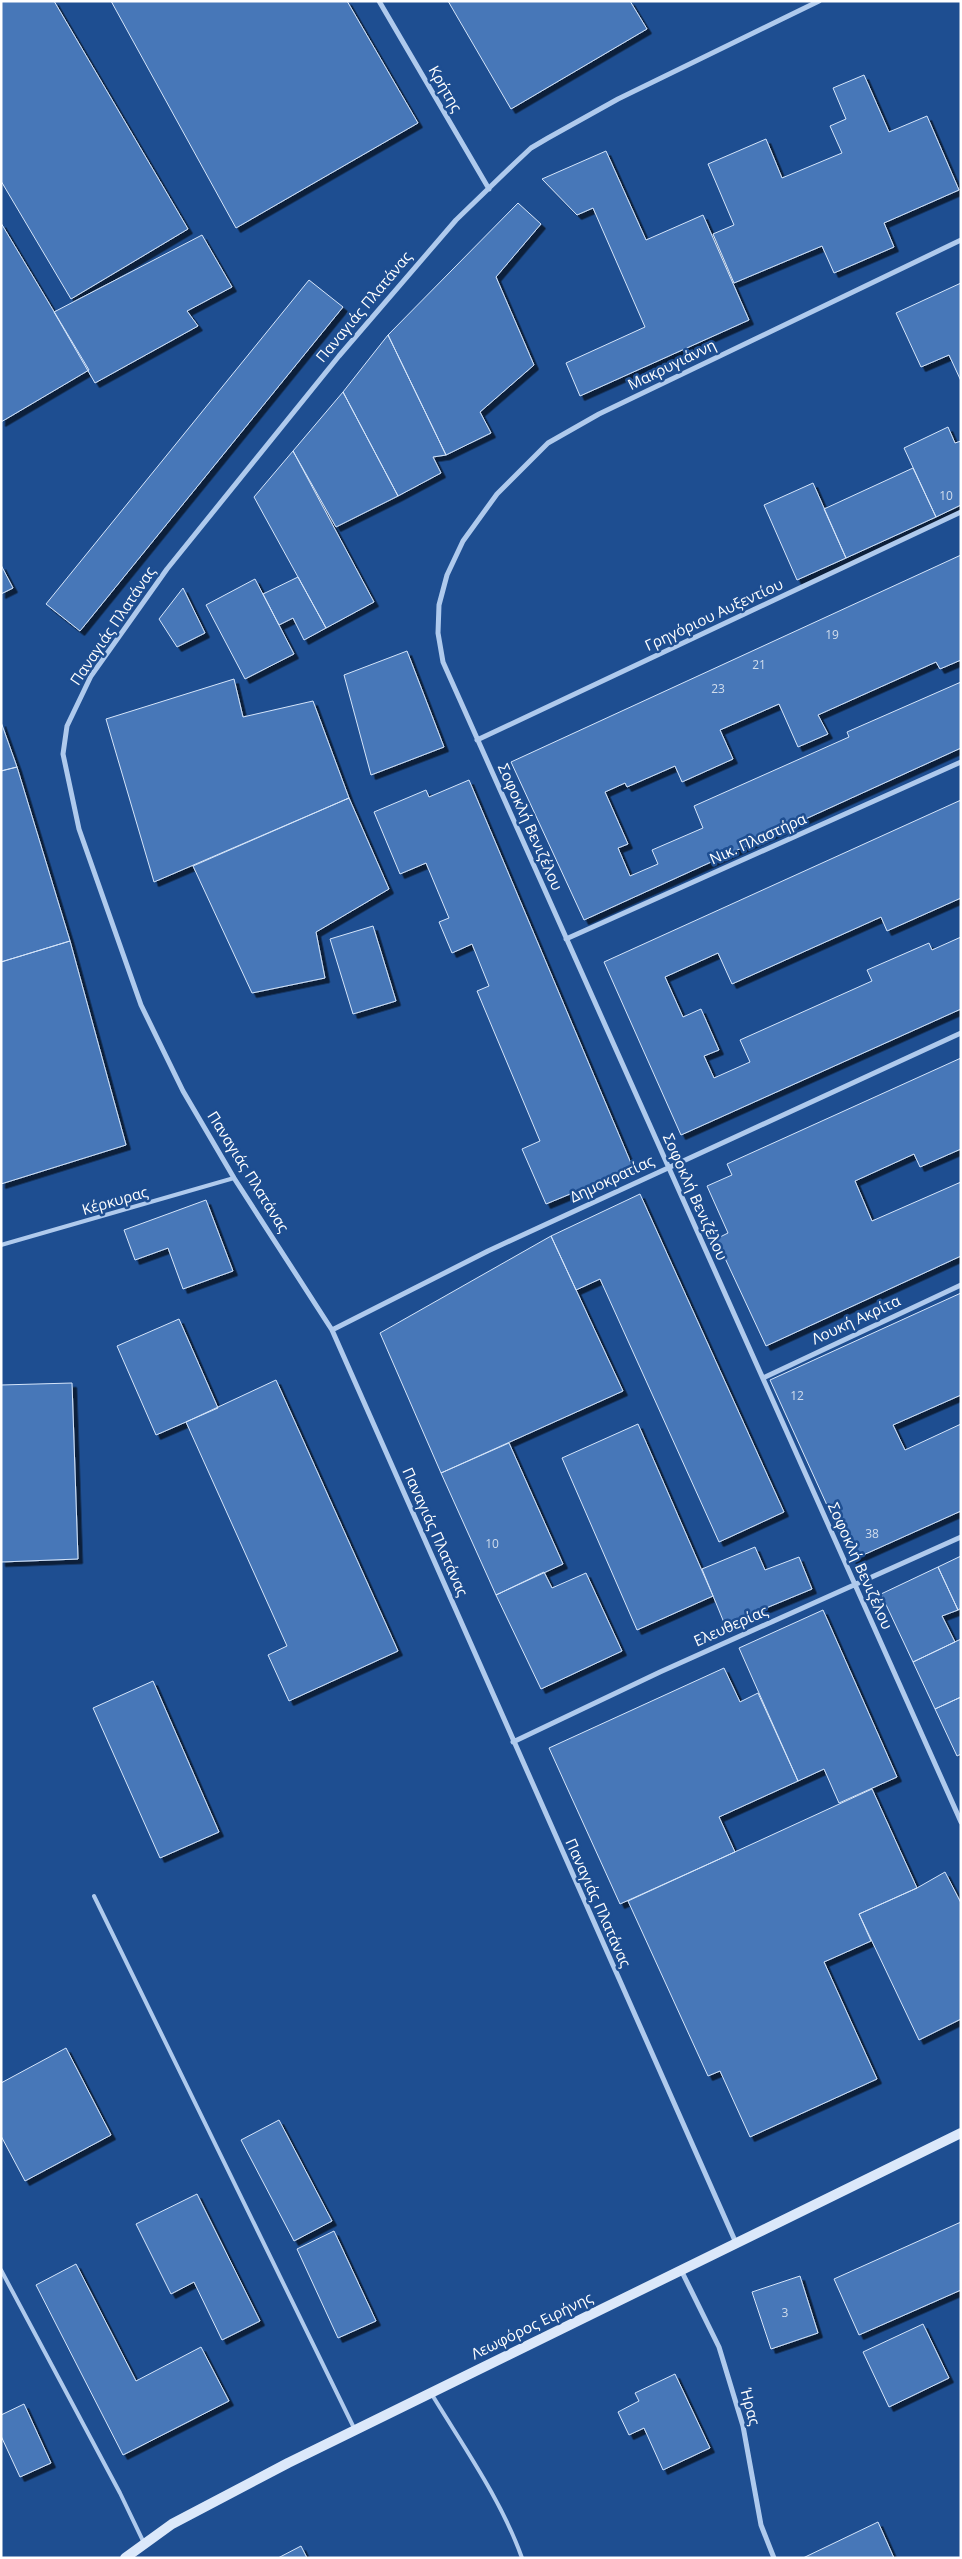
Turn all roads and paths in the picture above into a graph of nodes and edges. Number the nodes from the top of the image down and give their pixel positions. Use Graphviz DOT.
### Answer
graph roads {
  1 [pos="379,1"];
  2 [pos="819,1"];
  3 [pos="489,189"];
  4 [pos="961,240"];
  5 [pos="961,512"];
  6 [pos="447,575"];
  7 [pos="477,740"];
  8 [pos="961,762"];
  9 [pos="566,939"];
  10 [pos="961,1033"];
  11 [pos="668,1167"];
  12 [pos="234,1178"];
  13 [pos="1,1245"];
  14 [pos="961,1285"];
  15 [pos="332,1330"];
  16 [pos="763,1378"];
  17 [pos="961,1537"];
  18 [pos="854,1584"];
  19 [pos="513,1742"];
  20 [pos="961,1822"];
  21 [pos="94,1896"];
  22 [pos="961,2133"];
  23 [pos="736,2243"];
  24 [pos="681,2269"];
  25 [pos="1,2270"];
  26 [pos="431,2393"];
  27 [pos="355,2430"];
  28 [pos="144,2543"];
  29 [pos="125,2558"];
  30 [pos="522,2558"];
  31 [pos="774,2558"];
  1 -- 3 [label="street, Κρήτης"];
  2 -- 3 [label="street, Παναγιάς Πλατάνας"];
  3 -- 12 [label="street, Παναγιάς Πλατάνας"];
  4 -- 6 [label="street, Μακρυγιάννη"];
  5 -- 7 [label="street, Γρηγόριου Αυξεντίου"];
  6 -- 7 [label="street, Σοφοκλή Βενιζέλου"];
  7 -- 9 [label="street, Σοφοκλή Βενιζέλου"];
  8 -- 9 [label="street, Νικ. Πλαστήρα"];
  9 -- 11 [label="street, Σοφοκλή Βενιζέλου"];
  10 -- 11 [label="street, Δημοκρατίας"];
  11 -- 15 [label="street, Δημοκρατίας"];
  11 -- 16 [label="street, Σοφοκλή Βενιζέλου"];
  12 -- 13 [label="lane, Κέρκυρας"];
  12 -- 15 [label="street, Παναγιάς Πλατάνας"];
  14 -- 16 [label="street, Λουκή Ακρίτα"];
  15 -- 19 [label="street, Παναγιάς Πλατάνας"];
  16 -- 18 [label="street, Σοφοκλή Βενιζέλου"];
  17 -- 18 [label="street, Ελευθερίας"];
  18 -- 19 [label="street, Ελευθερίας"];
  18 -- 20 [label="street, Σοφοκλή Βενιζέλου"];
  19 -- 23 [label="street, Παναγιάς Πλατάνας"];
  21 -- 27 [label="lane"];
  22 -- 23 [label="street, Λεωφόρος Ειρήνης"];
  23 -- 24 [label="street, Λεωφόρος Ειρήνης"];
  24 -- 26 [label="street, Λεωφόρος Ειρήνης"];
  24 -- 31 [label="street, Ήρας"];
  25 -- 28 [label="lane"];
  26 -- 27 [label="street, Λεωφόρος Ειρήνης"];
  26 -- 30 [label="lane"];
  27 -- 28 [label="street, Λεωφόρος Ειρήνης"];
  28 -- 29 [label="street, Λεωφόρος Ειρήνης"];
}
